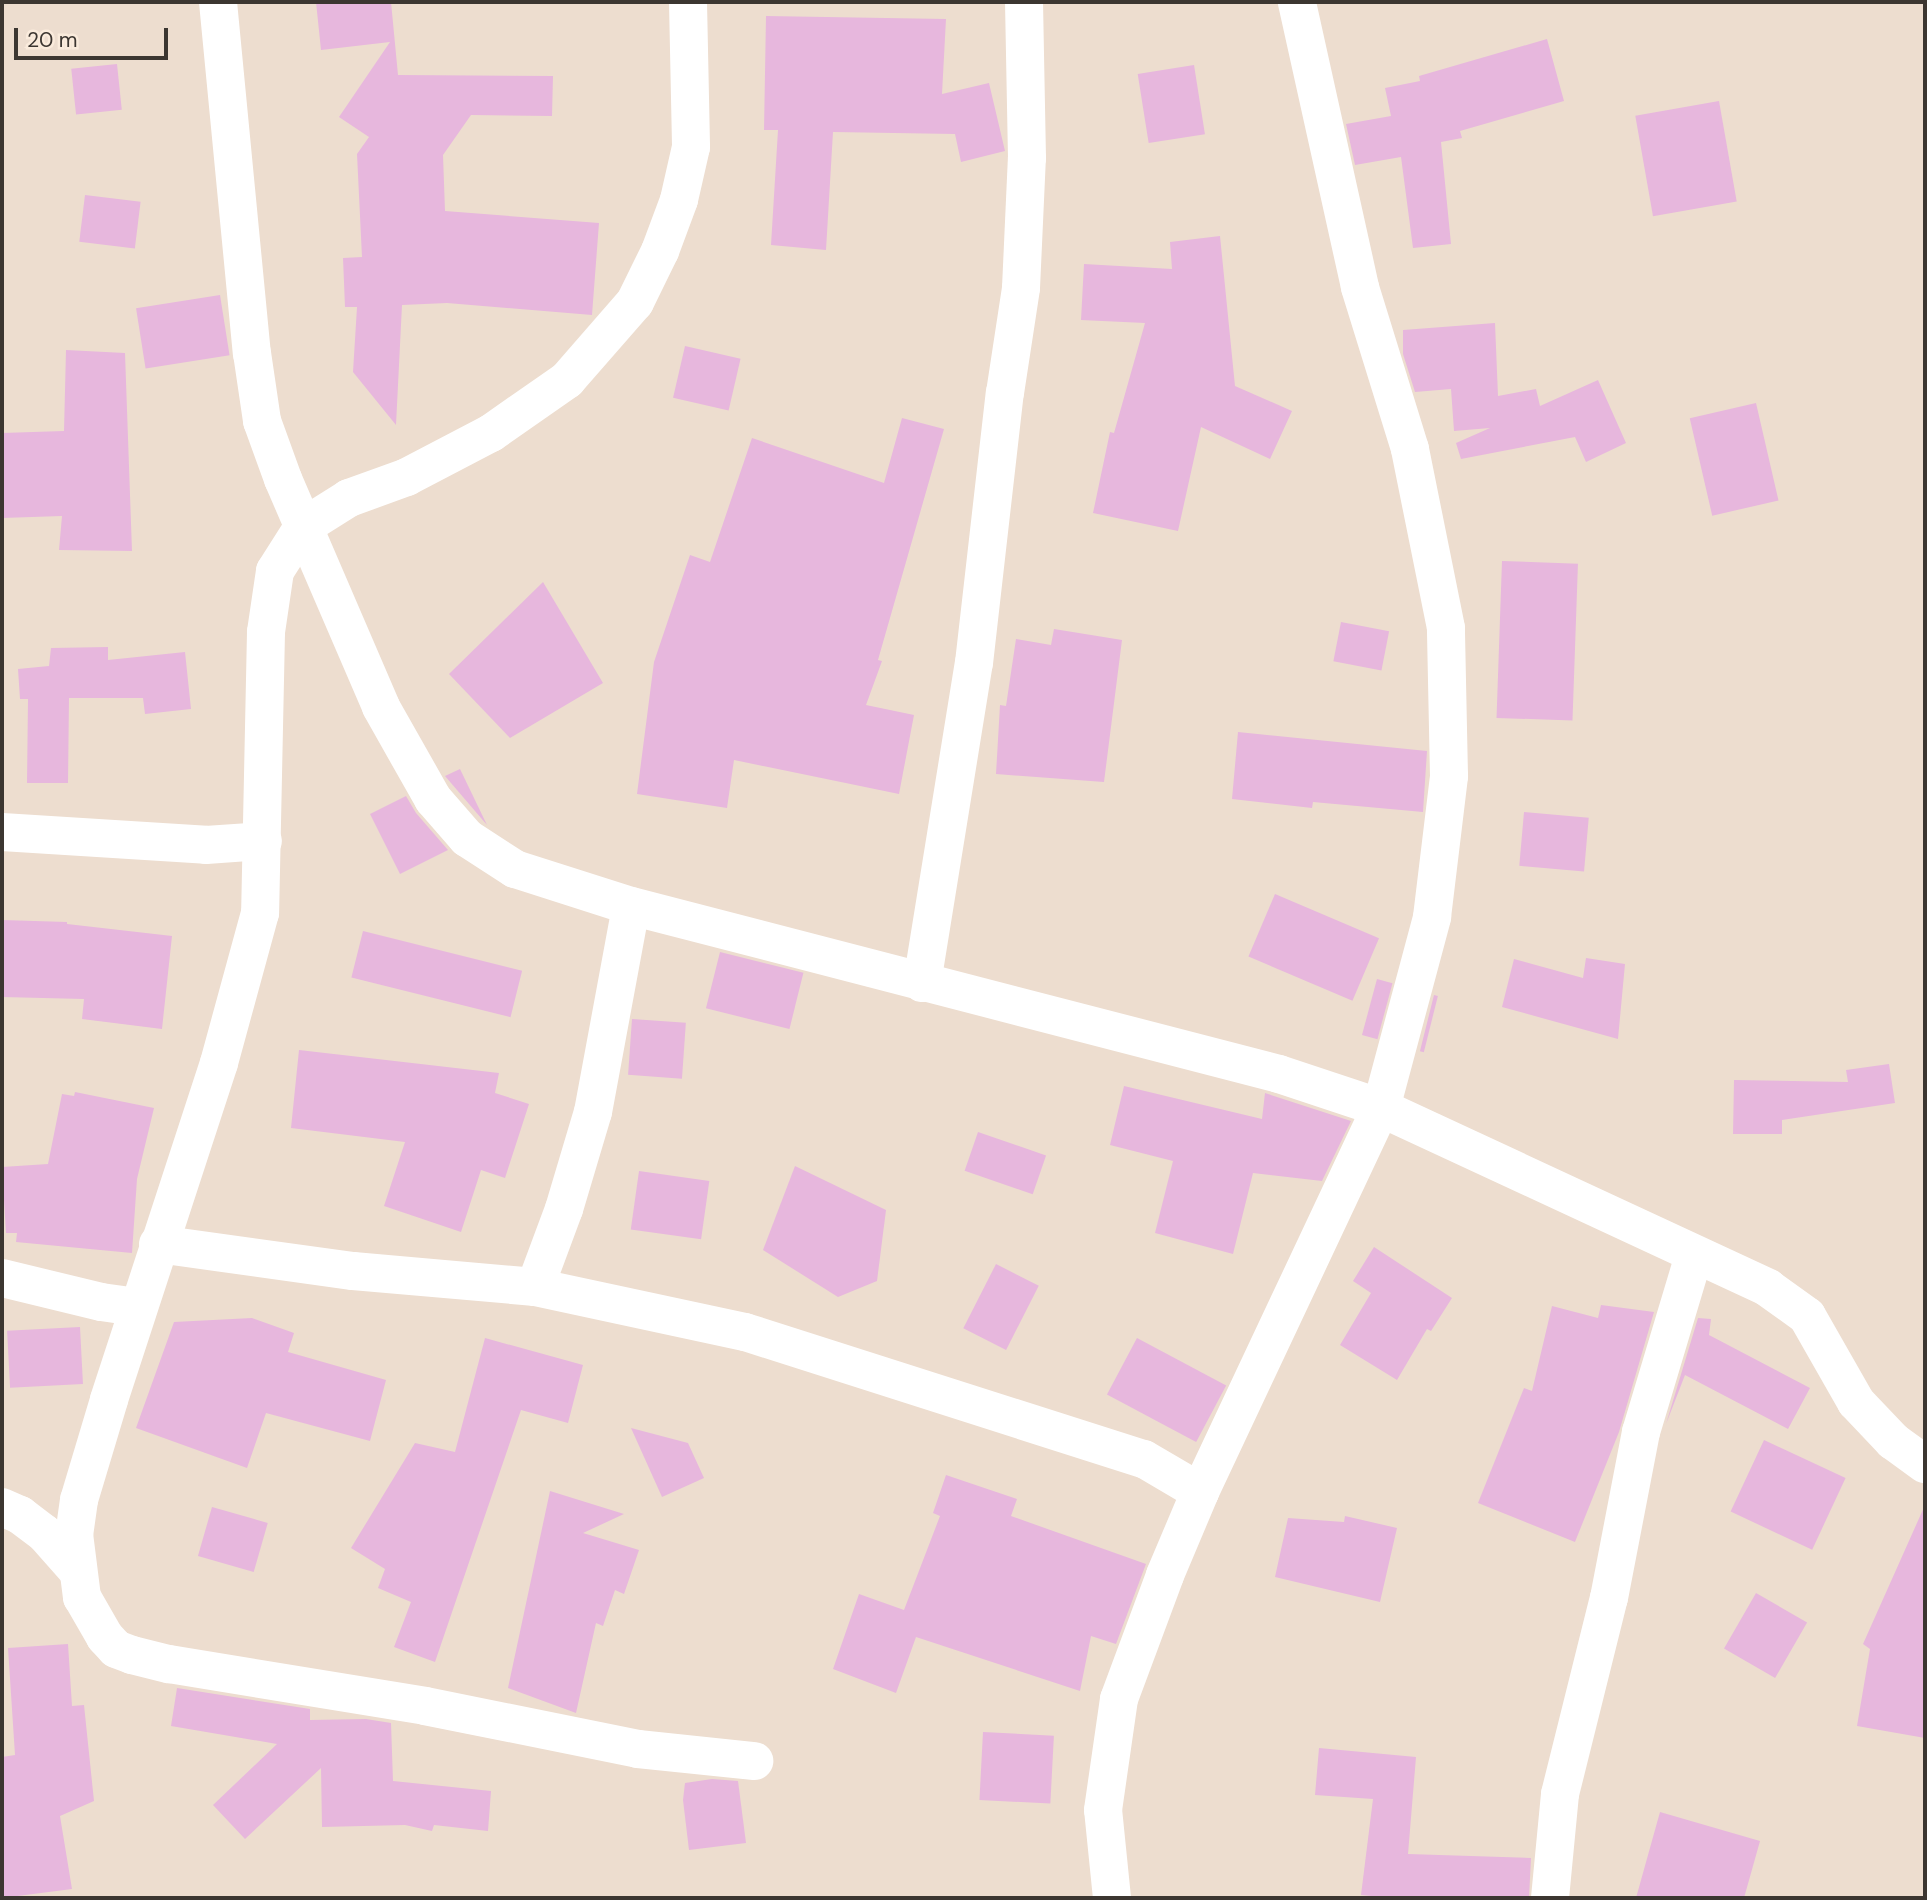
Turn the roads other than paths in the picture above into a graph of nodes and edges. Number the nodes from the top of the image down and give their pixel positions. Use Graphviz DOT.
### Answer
graph roads {
  1 [pos="218,2"];
  2 [pos="688,2"];
  3 [pos="1024,2"];
  4 [pos="1297,2"];
  5 [pos="303,527"];
  6 [pos="2,832"];
  7 [pos="263,841"];
  8 [pos="631,906"];
  9 [pos="922,983"];
  10 [pos="1381,1108"];
  11 [pos="158,1244"];
  12 [pos="1694,1255"];
  13 [pos="2,1278"];
  14 [pos="535,1287"];
  15 [pos="138,1307"];
  16 [pos="1925,1464"];
  17 [pos="1200,1492"];
  18 [pos="2,1507"];
  19 [pos="76,1569"];
  20 [pos="754,1761"];
  21 [pos="1112,1898"];
  22 [pos="1550,1898"];
  1 -- 5 [label="street"];
  2 -- 5 [label="street"];
  3 -- 9 [label="street"];
  4 -- 10 [label="street"];
  5 -- 7 [label="street"];
  5 -- 8 [label="street"];
  6 -- 7 [label="street"];
  7 -- 11 [label="street"];
  8 -- 9 [label="street"];
  8 -- 14 [label="street"];
  9 -- 10 [label="street"];
  10 -- 12 [label="street"];
  10 -- 17 [label="street"];
  11 -- 14 [label="street"];
  11 -- 15 [label="street"];
  12 -- 16 [label="street"];
  12 -- 22 [label="street"];
  13 -- 15 [label="street"];
  14 -- 17 [label="street"];
  15 -- 19 [label="street"];
  17 -- 21 [label="street"];
  18 -- 19 [label="street"];
  19 -- 20 [label="street"];
}
